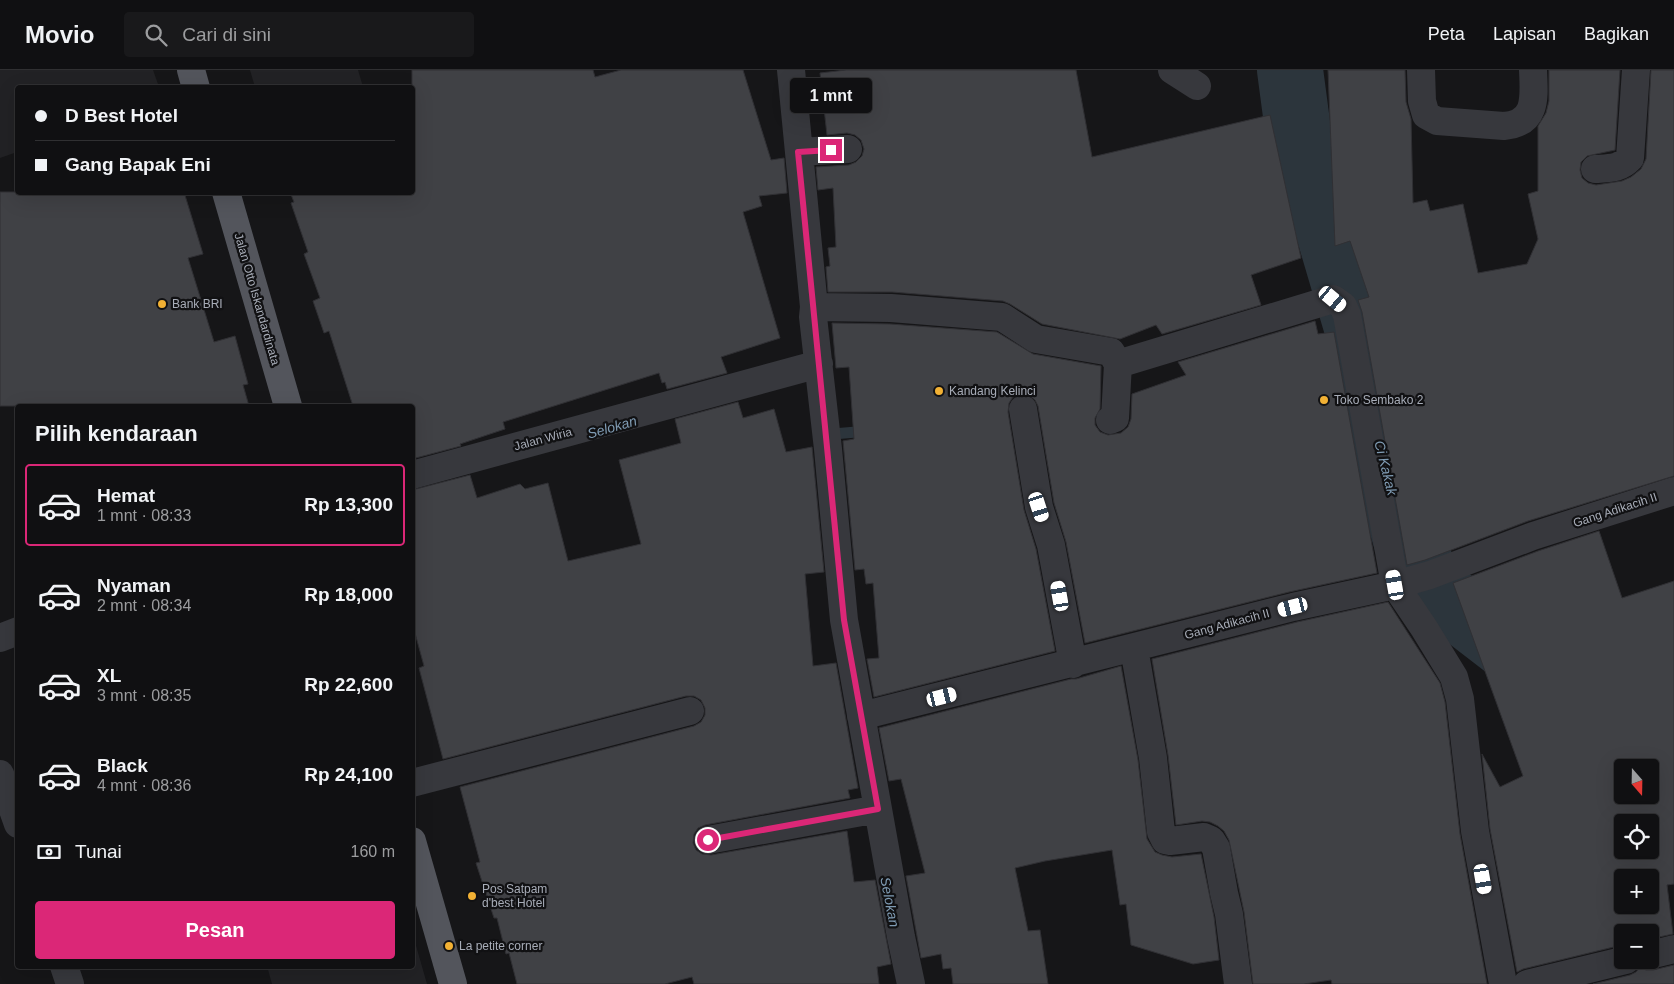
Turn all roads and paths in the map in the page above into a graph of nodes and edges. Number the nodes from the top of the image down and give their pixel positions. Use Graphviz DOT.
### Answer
graph roads {
  1 [pos="191,70"];
  2 [pos="791,70"];
  3 [pos="1172,70"];
  4 [pos="1421,70"];
  5 [pos="1533,70"];
  6 [pos="1636,70"];
  7 [pos="195,85"];
  8 [pos="1197,86"];
  9 [pos="848,149"];
  10 [pos="798,152"];
  11 [pos="1595,169"];
  12 [pos="227,195"];
  13 [pos="814,307"];
  14 [pos="1118,364"];
  15 [pos="814,365"];
  16 [pos="287,404"];
  17 [pos="1023,409"];
  18 [pos="1110,420"];
  19 [pos="415,474"];
  20 [pos="1674,491"];
  21 [pos="1395,585"];
  22 [pos="15,632"];
  23 [pos="0,638"];
  24 [pos="1134,648"];
  25 [pos="1073,664"];
  26 [pos="690,711"];
  27 [pos="861,716"];
  28 [pos="415,782"];
  29 [pos="2,787"];
  30 [pos="878,809"];
  31 [pos="15,817"];
  32 [pos="708,840"];
  33 [pos="415,851"];
  34 [pos="1674,949"];
  35 [pos="1659,952"];
  36 [pos="1614,964"];
  37 [pos="65,969"];
  38 [pos="1559,980"];
  39 [pos="70,984"];
  40 [pos="453,984"];
  41 [pos="911,984"];
  42 [pos="1238,984"];
  43 [pos="1503,984"];
  44 [pos="1527,984"];
  1 -- 7 [label="main road"];
  2 -- 10 [label="street"];
  3 -- 8 [label="street"];
  4 -- 5 [label="street"];
  6 -- 11 [label="street"];
  9 -- 10 [label="street"];
  10 -- 13 [label="street"];
  12 -- 16 [label="main road, Jalan Otto Iskandardinata"];
  13 -- 14 [label="street"];
  13 -- 15 [label="street"];
  14 -- 18 [label="street"];
  14 -- 21 [label="street"];
  15 -- 19 [label="street, Jalan Wiria"];
  15 -- 27 [label="street"];
  17 -- 25 [label="street"];
  20 -- 21 [label="street, Gang Adikacih II"];
  21 -- 24 [label="street, Gang Adikacih II"];
  21 -- 43 [label="street"];
  22 -- 23 [label="street"];
  24 -- 25 [label="street, Gang Adikacih II"];
  24 -- 42 [label="street"];
  25 -- 27 [label="street, Gang Adikacih II"];
  26 -- 28 [label="street"];
  27 -- 30 [label="street"];
  29 -- 31 [label="street"];
  30 -- 32 [label="street"];
  30 -- 41 [label="street"];
  33 -- 40 [label="main road"];
  34 -- 35 [label="street"];
  36 -- 38 [label="street"];
  37 -- 39 [label="street"];
  38 -- 44 [label="street"];
}
